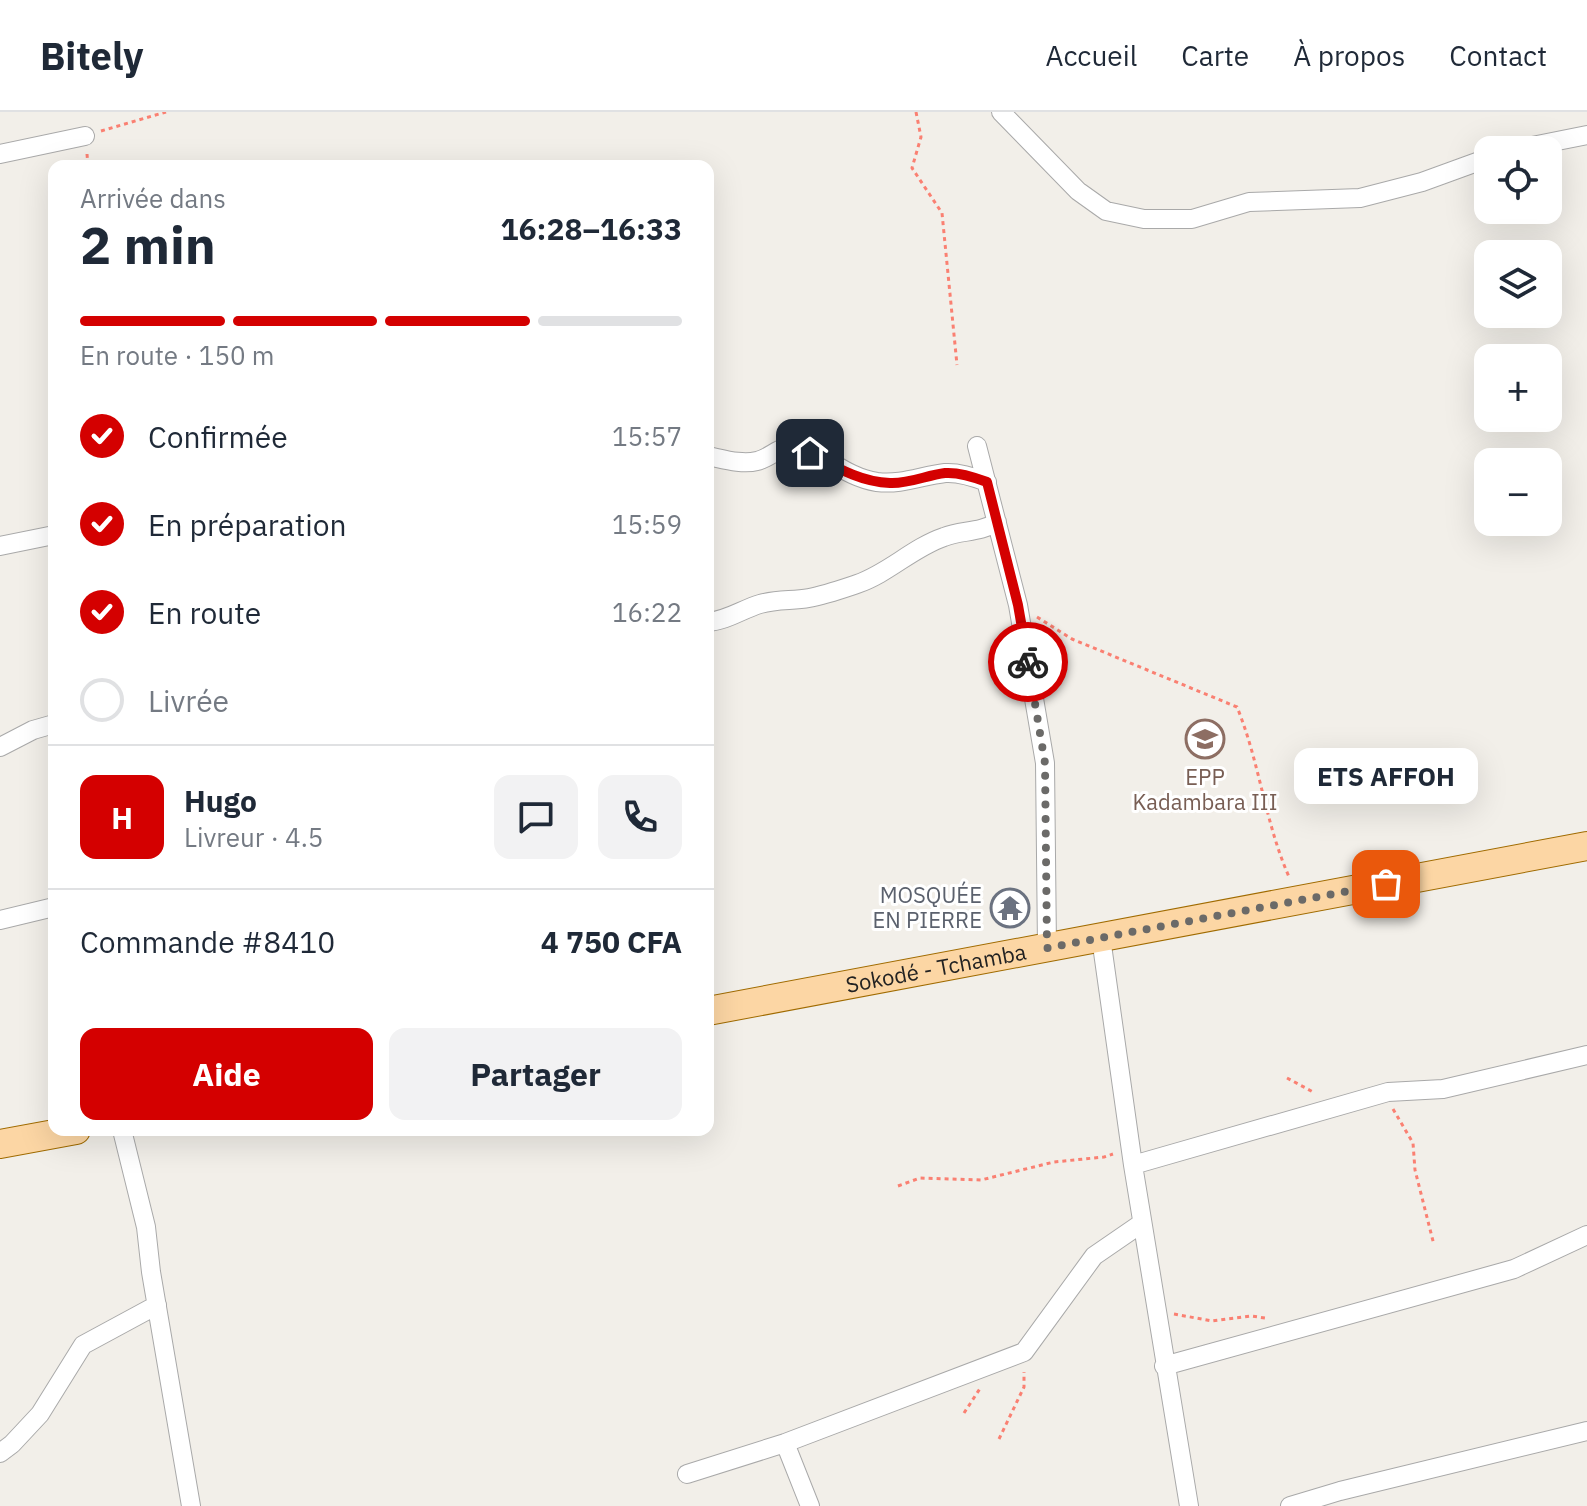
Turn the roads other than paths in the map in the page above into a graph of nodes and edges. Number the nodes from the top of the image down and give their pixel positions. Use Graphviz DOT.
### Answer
graph roads {
  1 [pos="1001,112"];
  2 [pos="1587,135"];
  3 [pos="85,136"];
  4 [pos="1562,140"];
  5 [pos="0,154"];
  6 [pos="1474,163"];
  7 [pos="977,446"];
  8 [pos="714,457"];
  9 [pos="987,482"];
  10 [pos="997,522"];
  11 [pos="48,536"];
  12 [pos="0,546"];
  13 [pos="714,621"];
  14 [pos="48,726"];
  15 [pos="0,747"];
  16 [pos="1587,846"];
  17 [pos="48,908"];
  18 [pos="0,920"];
  19 [pos="1101,938"];
  20 [pos="1047,948"];
  21 [pos="714,1010"];
  22 [pos="1587,1055"];
  23 [pos="48,1135"];
  24 [pos="124,1136"];
  25 [pos="0,1144"];
  26 [pos="1133,1165"];
  27 [pos="1142,1223"];
  28 [pos="1587,1235"];
  29 [pos="157,1305"];
  30 [pos="1164,1366"];
  31 [pos="1587,1431"];
  32 [pos="785,1443"];
  33 [pos="0,1453"];
  34 [pos="687,1474"];
  35 [pos="191,1506"];
  36 [pos="810,1506"];
  37 [pos="1189,1506"];
  38 [pos="1290,1506"];
  1 -- 6 [label="street"];
  2 -- 4 [label="street"];
  3 -- 5 [label="street"];
  7 -- 9 [label="street"];
  8 -- 9 [label="street"];
  9 -- 10 [label="street"];
  10 -- 13 [label="street"];
  10 -- 20 [label="street"];
  11 -- 12 [label="street"];
  14 -- 15 [label="street"];
  16 -- 19 [label="main road, Sokodé - Tchamba"];
  17 -- 18 [label="street"];
  19 -- 20 [label="main road, Sokodé - Tchamba"];
  19 -- 26 [label="street"];
  20 -- 21 [label="main road, Sokodé - Tchamba"];
  22 -- 26 [label="street"];
  23 -- 25 [label="main road"];
  24 -- 29 [label="street"];
  26 -- 27 [label="street"];
  27 -- 30 [label="street"];
  27 -- 32 [label="street"];
  28 -- 30 [label="street"];
  29 -- 33 [label="street"];
  29 -- 35 [label="street"];
  30 -- 37 [label="street"];
  31 -- 38 [label="street"];
  32 -- 34 [label="street"];
  32 -- 36 [label="street"];
}
